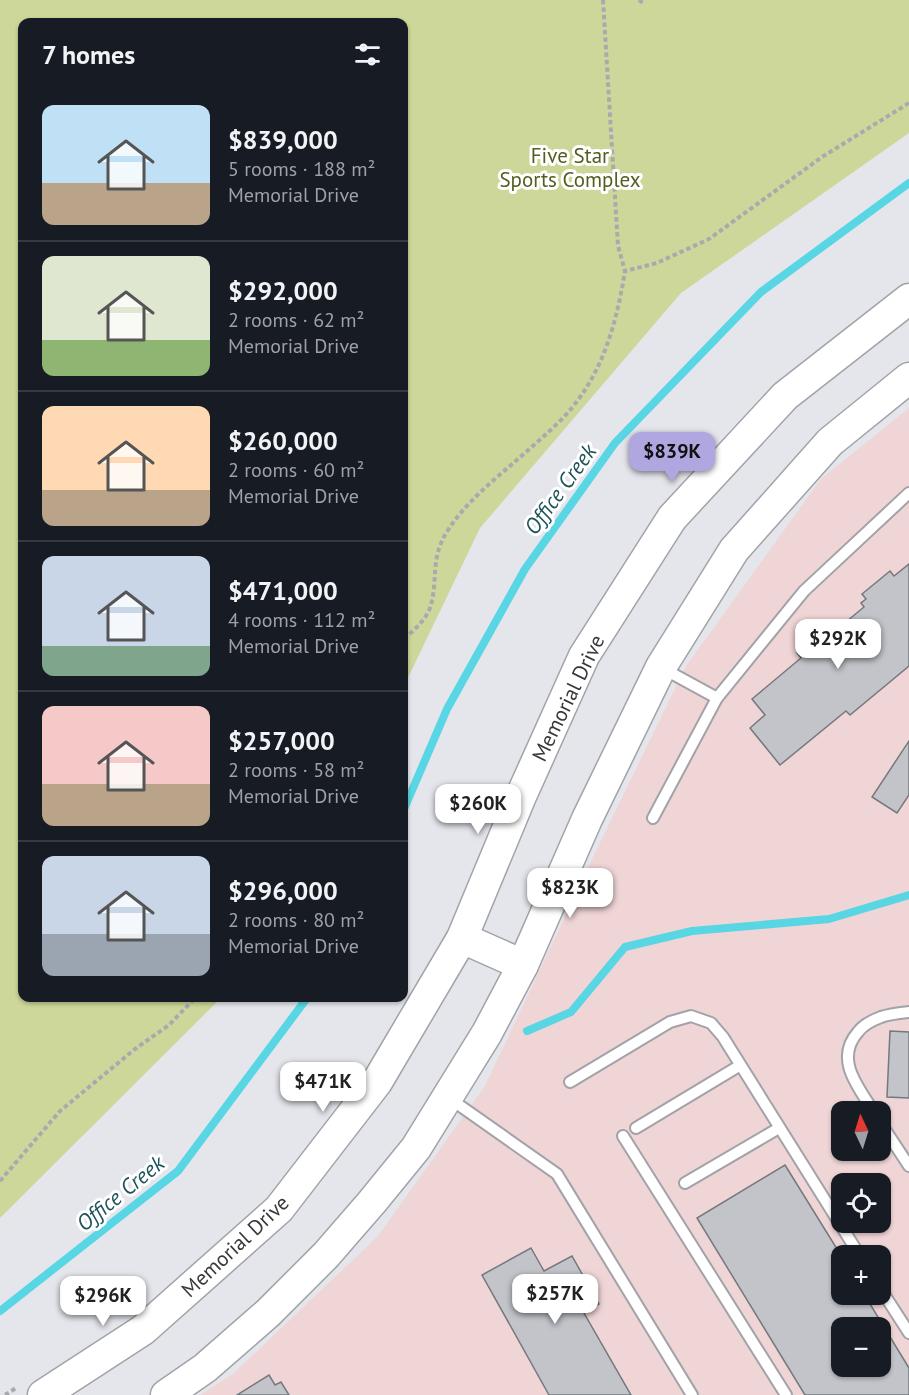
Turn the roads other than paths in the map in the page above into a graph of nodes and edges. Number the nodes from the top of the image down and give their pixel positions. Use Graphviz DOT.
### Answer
graph roads {
  1 [pos="909,299"];
  2 [pos="909,378"];
  3 [pos="909,493"];
  4 [pos="661,667"];
  5 [pos="717,698"];
  6 [pos="653,818"];
  7 [pos="462,938"];
  8 [pos="523,965"];
  9 [pos="909,1012"];
  10 [pos="740,1066"];
  11 [pos="570,1082"];
  12 [pos="448,1098"];
  13 [pos="867,1101"];
  14 [pos="636,1128"];
  15 [pos="779,1128"];
  16 [pos="623,1136"];
  17 [pos="891,1139"];
  18 [pos="909,1166"];
  19 [pos="685,1183"];
  20 [pos="853,1245"];
  21 [pos="891,1305"];
  22 [pos="909,1333"];
  23 [pos="32,1390"];
  24 [pos="166,1395"];
  25 [pos="692,1395"];
  26 [pos="786,1395"];
  1 -- 7 [label="street, Memorial Drive"];
  2 -- 4 [label="street"];
  3 -- 5 [label="lane"];
  4 -- 5 [label="lane"];
  4 -- 8 [label="street"];
  5 -- 6 [label="lane"];
  7 -- 8 [label="street"];
  7 -- 23 [label="street, Memorial Drive"];
  8 -- 12 [label="street"];
  9 -- 13 [label="lane"];
  10 -- 11 [label="lane"];
  10 -- 14 [label="lane"];
  10 -- 15 [label="lane"];
  12 -- 24 [label="street"];
  12 -- 25 [label="lane"];
  15 -- 19 [label="lane"];
  15 -- 20 [label="lane"];
  16 -- 26 [label="lane"];
  17 -- 18 [label="lane"];
  21 -- 22 [label="lane"];
}
